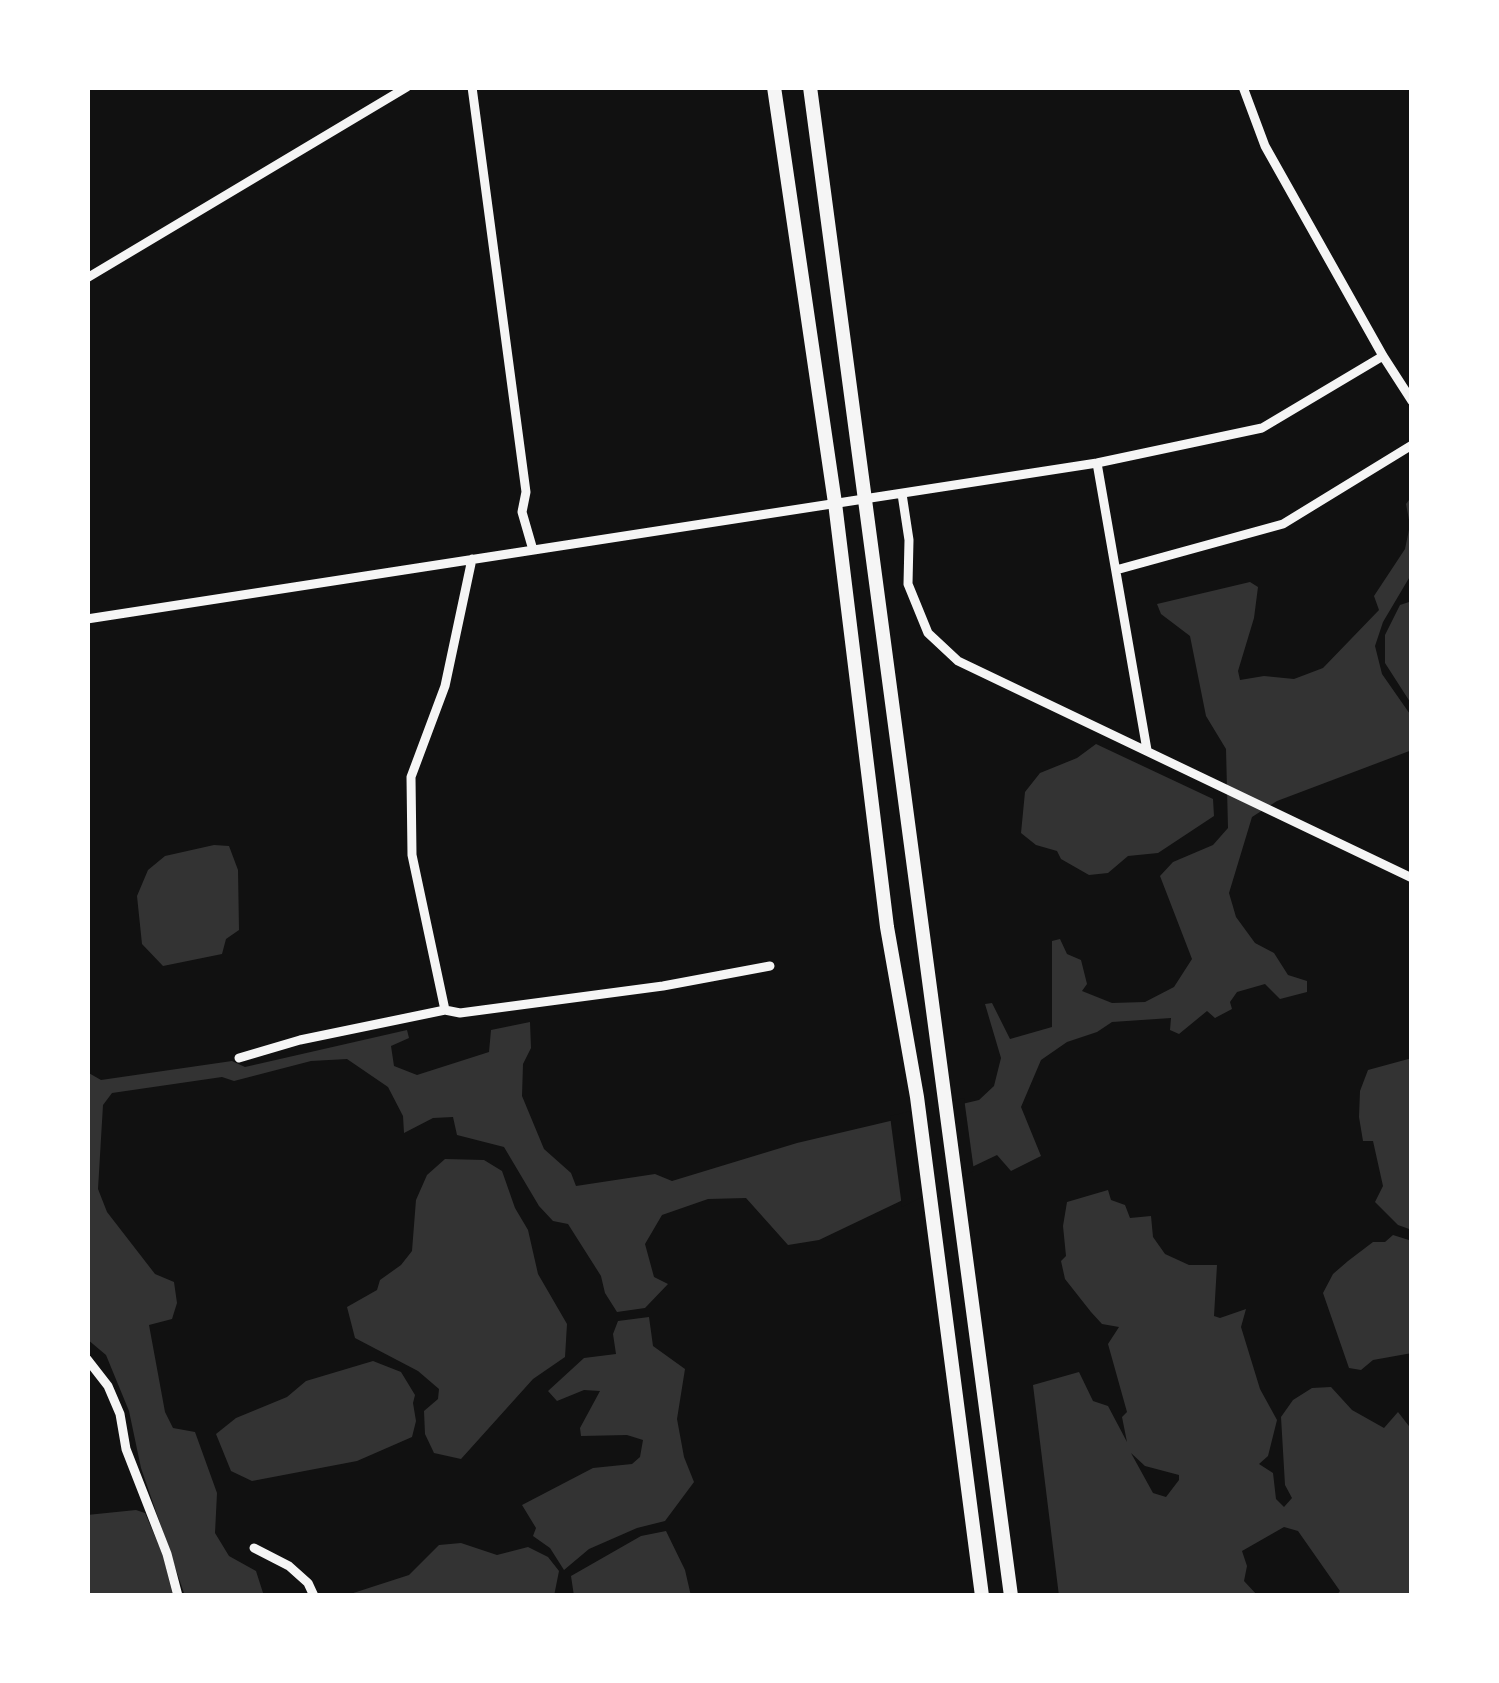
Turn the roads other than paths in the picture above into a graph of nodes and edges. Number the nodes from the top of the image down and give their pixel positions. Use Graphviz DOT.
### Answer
graph roads {
  1 [pos="407,87"];
  2 [pos="472,87"];
  3 [pos="774,87"];
  4 [pos="810,87"];
  5 [pos="1244,87"];
  6 [pos="87,278"];
  7 [pos="1383,356"];
  8 [pos="1407,380"];
  9 [pos="1412,401"];
  10 [pos="1412,445"];
  11 [pos="1097,463"];
  12 [pos="902,494"];
  13 [pos="864,500"];
  14 [pos="835,503"];
  15 [pos="532,550"];
  16 [pos="472,560"];
  17 [pos="1116,570"];
  18 [pos="87,619"];
  19 [pos="1147,750"];
  20 [pos="1412,878"];
  21 [pos="770,966"];
  22 [pos="446,1010"];
  23 [pos="239,1058"];
  24 [pos="87,1359"];
  25 [pos="254,1548"];
  26 [pos="178,1596"];
  27 [pos="314,1596"];
  28 [pos="982,1596"];
  29 [pos="1011,1596"];
  1 -- 6 [label="street"];
  2 -- 15 [label="street"];
  3 -- 14 [label="main road"];
  4 -- 13 [label="main road"];
  5 -- 7 [label="street"];
  7 -- 8 [label="street"];
  7 -- 11 [label="street"];
  8 -- 9 [label="street"];
  10 -- 17 [label="street"];
  11 -- 12 [label="street"];
  11 -- 17 [label="street"];
  12 -- 13 [label="street"];
  12 -- 19 [label="street"];
  13 -- 14 [label="street"];
  13 -- 29 [label="main road"];
  14 -- 15 [label="street"];
  14 -- 28 [label="main road"];
  15 -- 16 [label="street"];
  16 -- 18 [label="street"];
  16 -- 22 [label="street"];
  17 -- 19 [label="street"];
  19 -- 20 [label="street"];
  21 -- 22 [label="street"];
  22 -- 23 [label="street"];
  24 -- 26 [label="street"];
  25 -- 27 [label="street"];
}
